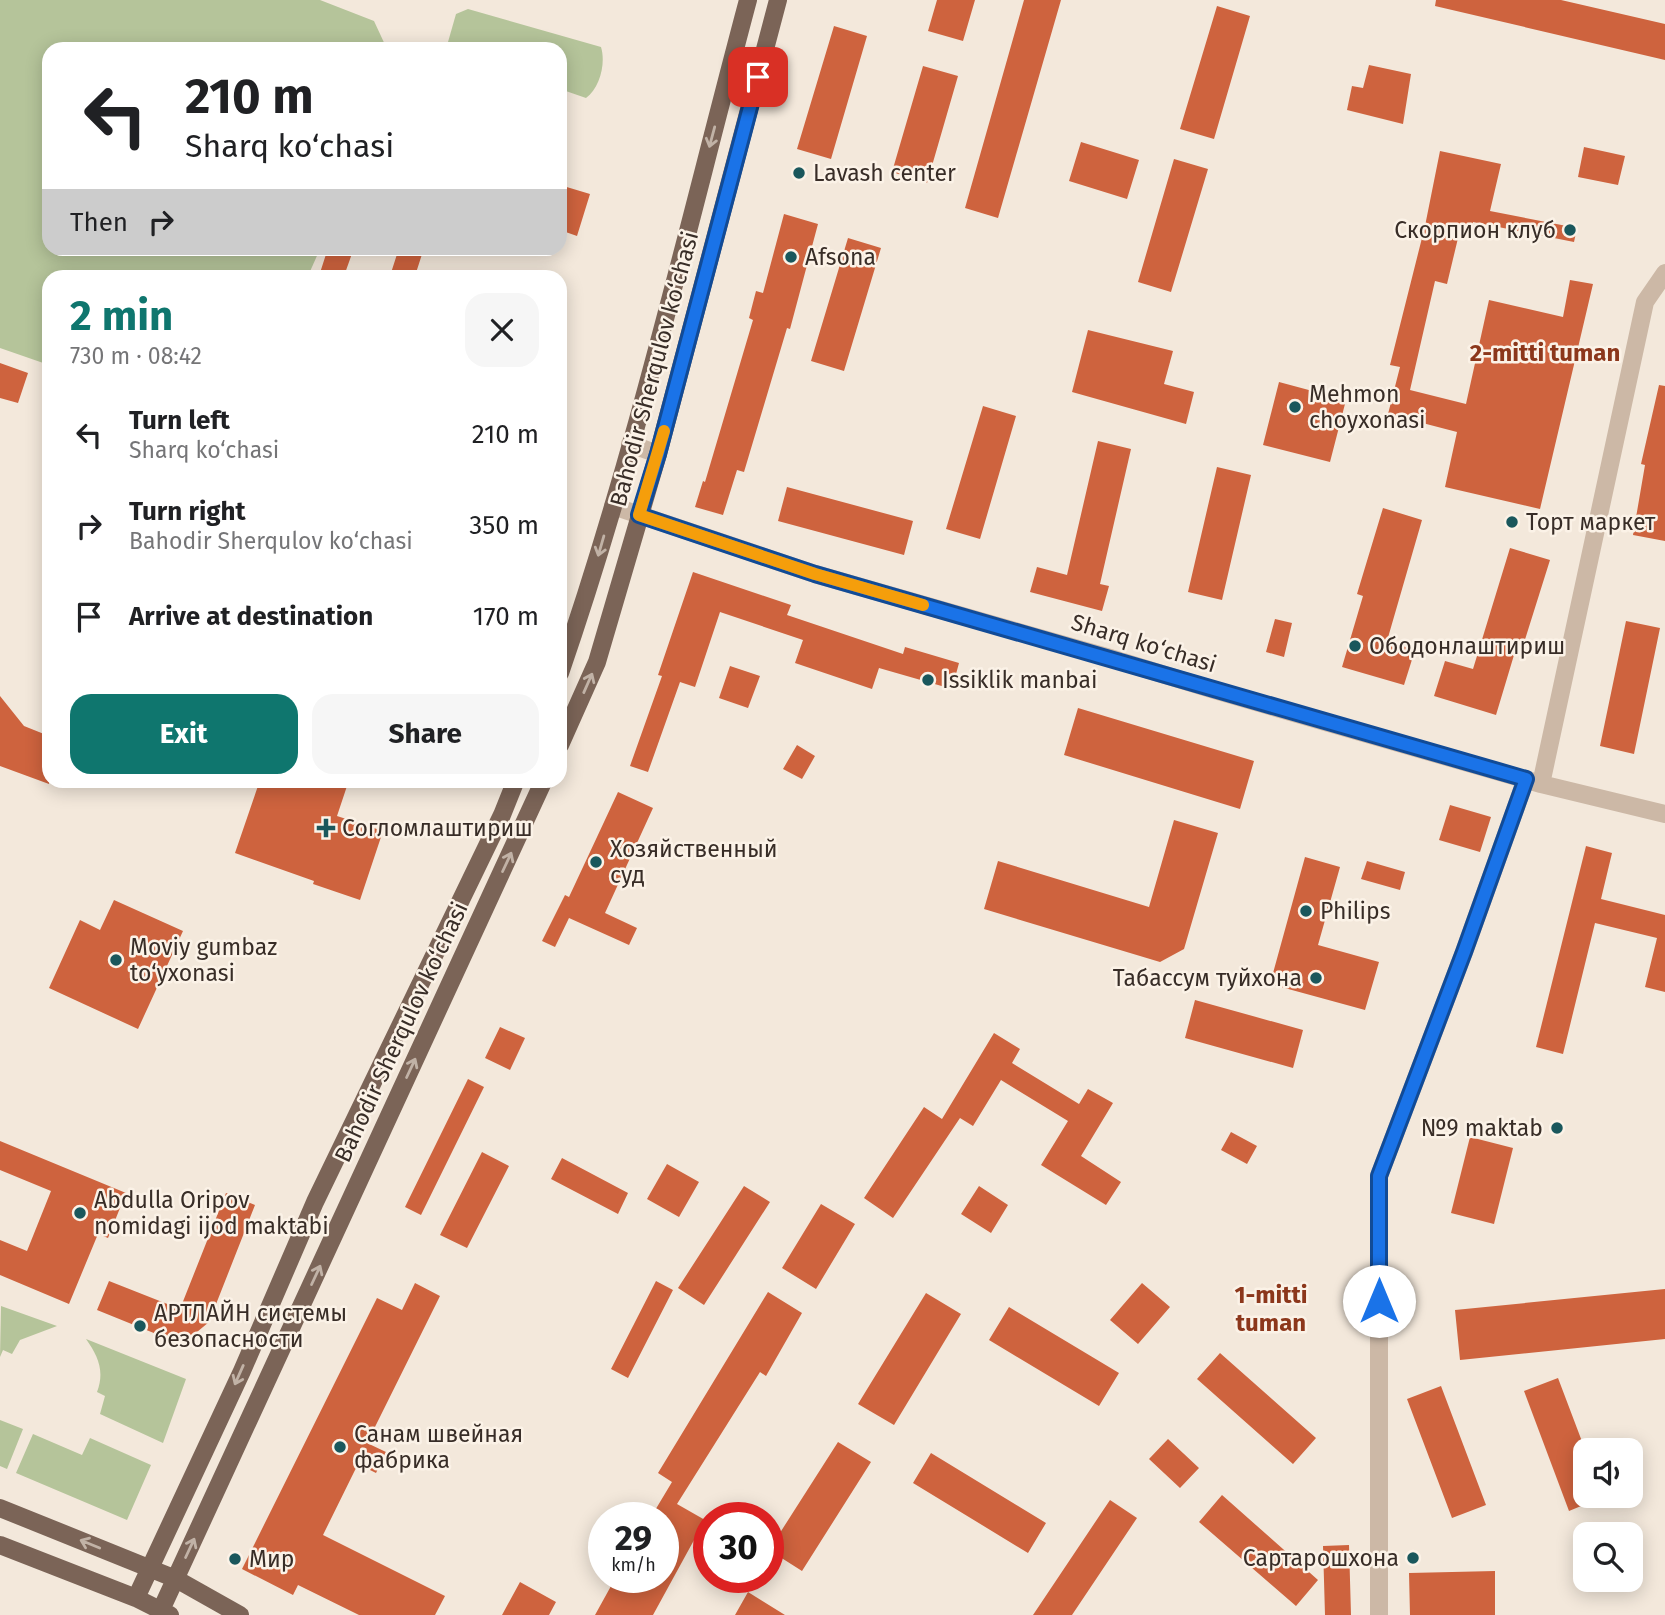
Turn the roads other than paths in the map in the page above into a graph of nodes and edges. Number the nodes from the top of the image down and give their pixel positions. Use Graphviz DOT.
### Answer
graph roads {
  1 [pos="748,0"];
  2 [pos="778,0"];
  3 [pos="1665,273"];
  4 [pos="630,444"];
  5 [pos="658,454"];
  6 [pos="613,506"];
  7 [pos="639,515"];
  8 [pos="567,653"];
  9 [pos="567,730"];
  10 [pos="1534,782"];
  11 [pos="513,788"];
  12 [pos="540,788"];
  13 [pos="1665,814"];
  14 [pos="0,1508"];
  15 [pos="0,1545"];
  16 [pos="150,1569"];
  17 [pos="176,1579"];
  18 [pos="136,1598"];
  19 [pos="166,1613"];
  20 [pos="240,1615"];
  21 [pos="1379,1615"];
  1 -- 4 [label="main road, Bahodir Sherqulov ko‘chasi, one-way"];
  2 -- 5 [label="main road, Bahodir Sherqulov ko‘chasi"];
  3 -- 10 [label="street"];
  4 -- 5 [label="street"];
  4 -- 6 [label="main road, Bahodir Sherqulov ko‘chasi"];
  5 -- 7 [label="main road, Bahodir Sherqulov ko‘chasi"];
  6 -- 7 [label="street, Sharq ko‘chasi"];
  6 -- 8 [label="main road, Bahodir Sherqulov ko‘chasi, one-way"];
  9 -- 7 [label="main road, Bahodir Sherqulov ko‘chasi, one-way"];
  7 -- 10 [label="street, Sharq ko‘chasi"];
  10 -- 13 [label="street, Sharq ko‘chasi"];
  10 -- 21 [label="street"];
  11 -- 16 [label="main road, Bahodir Sherqulov ko‘chasi, one-way"];
  17 -- 12 [label="main road, Bahodir Sherqulov ko‘chasi, one-way"];
  16 -- 14 [label="main road, one-way"];
  15 -- 18 [label="main road"];
  16 -- 17 [label="main road"];
  16 -- 18 [label="main road, Bahodir Sherqulov ko‘chasi"];
  17 -- 19 [label="main road, Bahodir Sherqulov ko‘chasi"];
  17 -- 20 [label="main road"];
  18 -- 19 [label="main road"];
}
